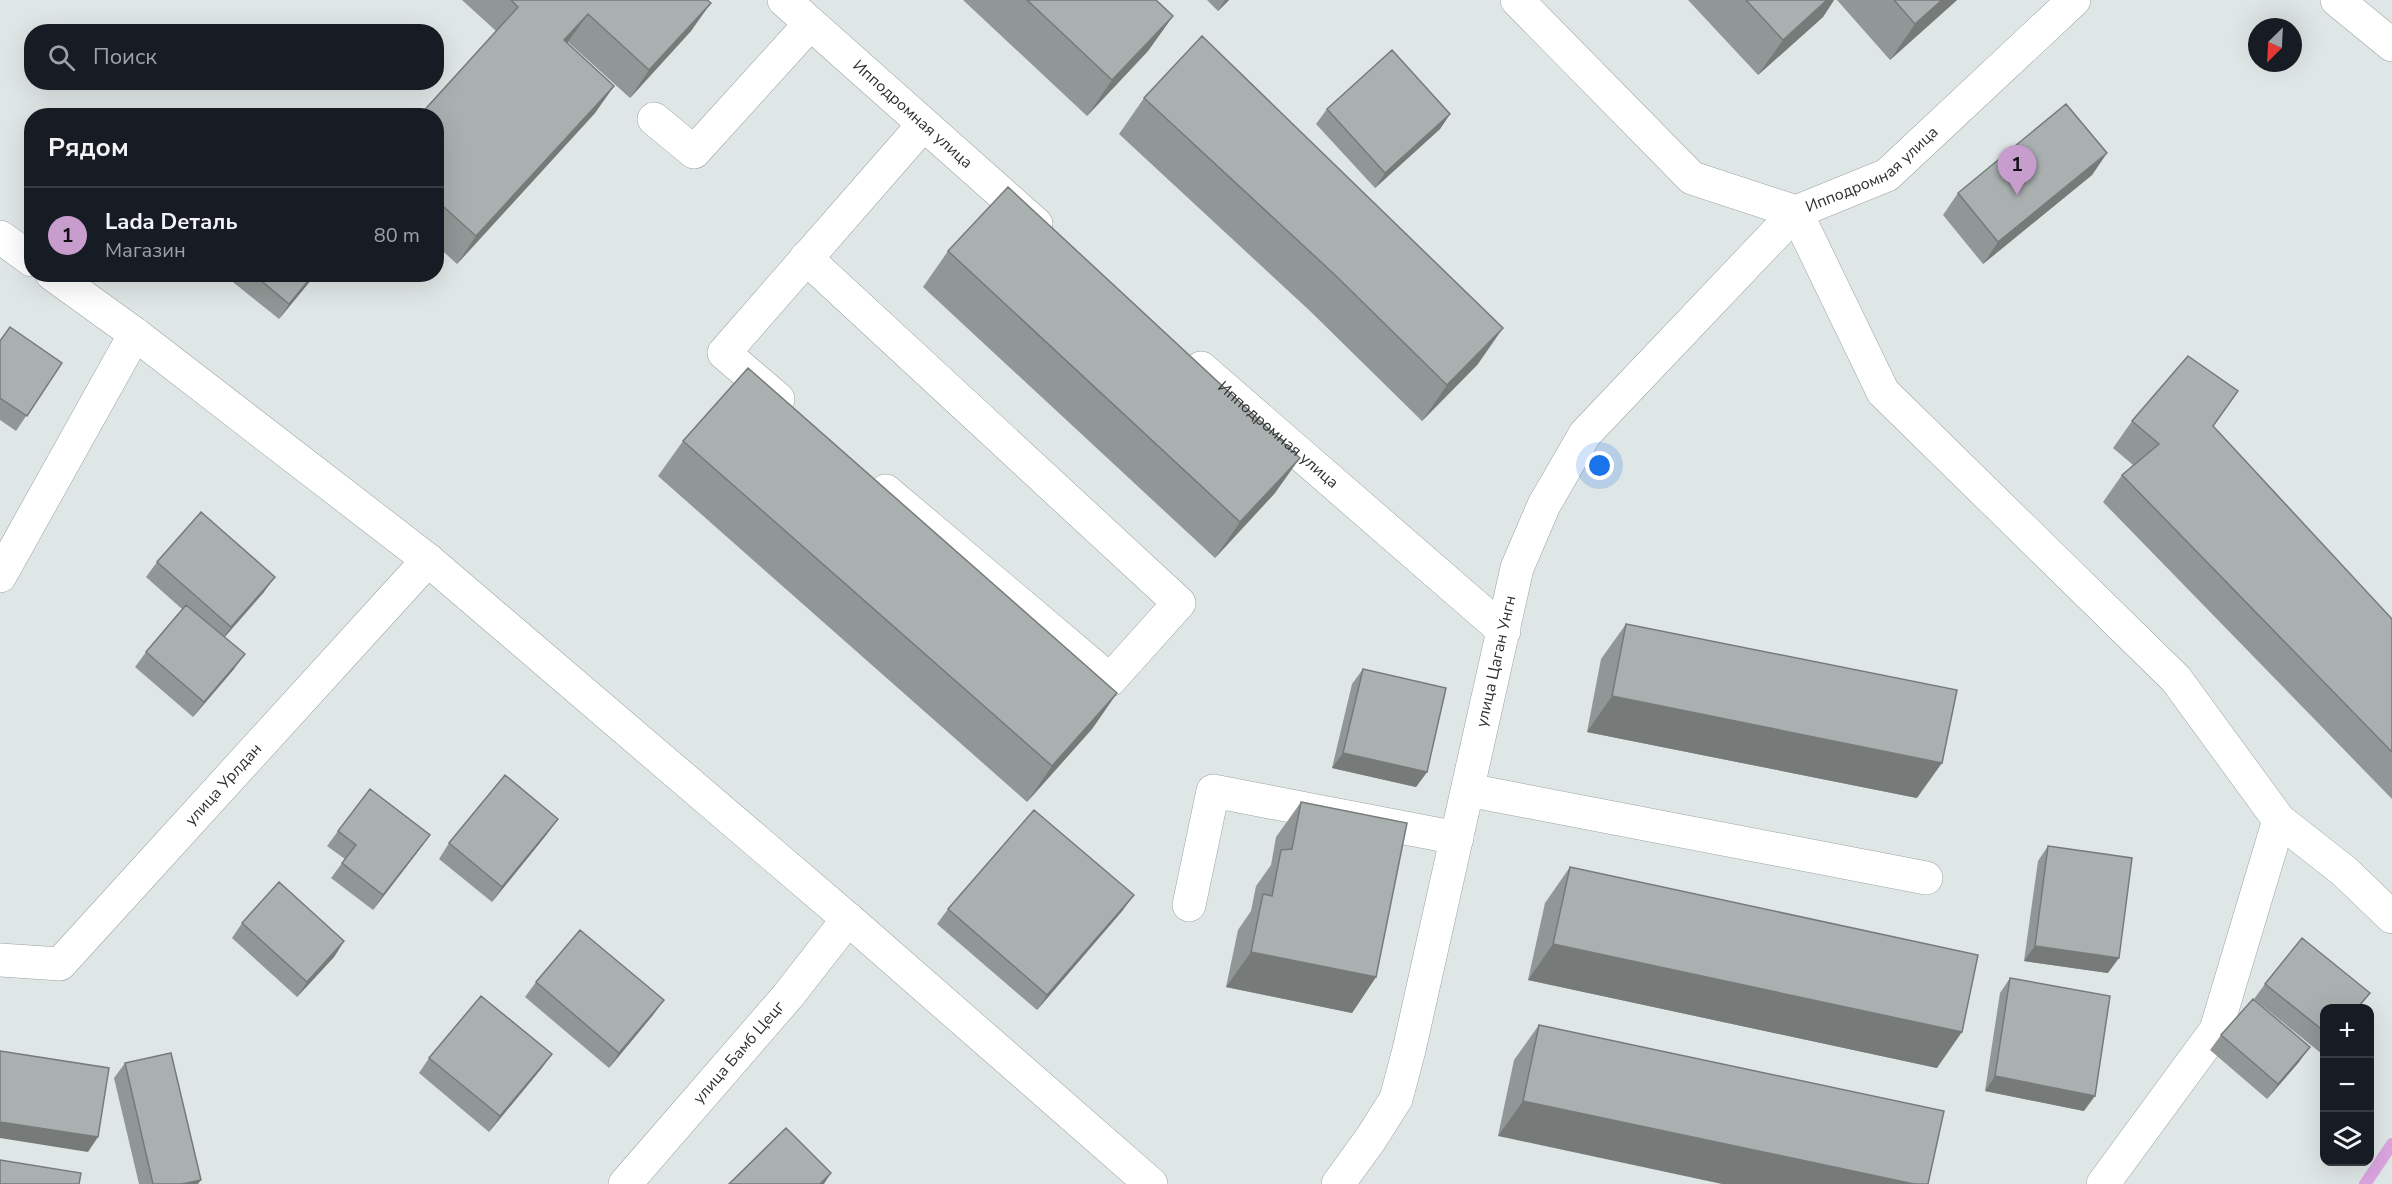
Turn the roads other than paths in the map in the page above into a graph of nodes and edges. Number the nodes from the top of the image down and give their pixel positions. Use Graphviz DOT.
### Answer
graph roads {
  1 [pos="784,0"];
  2 [pos="1517,0"];
  3 [pos="2074,0"];
  4 [pos="2337,0"];
  5 [pos="810,24"];
  6 [pos="2392,45"];
  7 [pos="654,119"];
  8 [pos="923,125"];
  9 [pos="1796,212"];
  10 [pos="0,237"];
  11 [pos="1057,242"];
  12 [pos="24,254"];
  13 [pos="806,258"];
  14 [pos="63,282"];
  15 [pos="135,334"];
  16 [pos="1182,351"];
  17 [pos="804,421"];
  18 [pos="867,475"];
  19 [pos="428,560"];
  20 [pos="0,576"];
  21 [pos="1503,632"];
  22 [pos="1468,790"];
  23 [pos="2279,820"];
  24 [pos="1457,838"];
  25 [pos="1926,878"];
  26 [pos="1189,905"];
  27 [pos="2392,917"];
  28 [pos="848,918"];
  29 [pos="0,960"];
  30 [pos="1345,1183"];
  31 [pos="625,1184"];
  32 [pos="1151,1184"];
  33 [pos="2103,1184"];
  1 -- 5 [label="street, Ипподромная улица"];
  2 -- 9 [label="street, Ипподромная улица"];
  3 -- 9 [label="street, Ипподромная улица"];
  4 -- 6 [label="street"];
  5 -- 7 [label="street"];
  5 -- 8 [label="street, Ипподромная улица"];
  8 -- 11 [label="street, Ипподромная улица"];
  8 -- 13 [label="street"];
  9 -- 21 [label="street, улица Цаган Унгн"];
  9 -- 23 [label="street"];
  10 -- 12 [label="street"];
  13 -- 17 [label="street"];
  13 -- 18 [label="street"];
  14 -- 15 [label="street"];
  15 -- 19 [label="street"];
  15 -- 20 [label="street"];
  16 -- 21 [label="street, Ипподромная улица"];
  19 -- 28 [label="street"];
  19 -- 29 [label="street, улица Урлдан"];
  21 -- 22 [label="street, улица Цаган Унгн"];
  22 -- 24 [label="street, улица Цаган Унгн"];
  22 -- 25 [label="street"];
  23 -- 27 [label="street"];
  23 -- 33 [label="street"];
  24 -- 26 [label="street"];
  24 -- 30 [label="street, улица Цаган Унгн"];
  28 -- 31 [label="street, улица Бамб Цецг"];
  28 -- 32 [label="street"];
}
